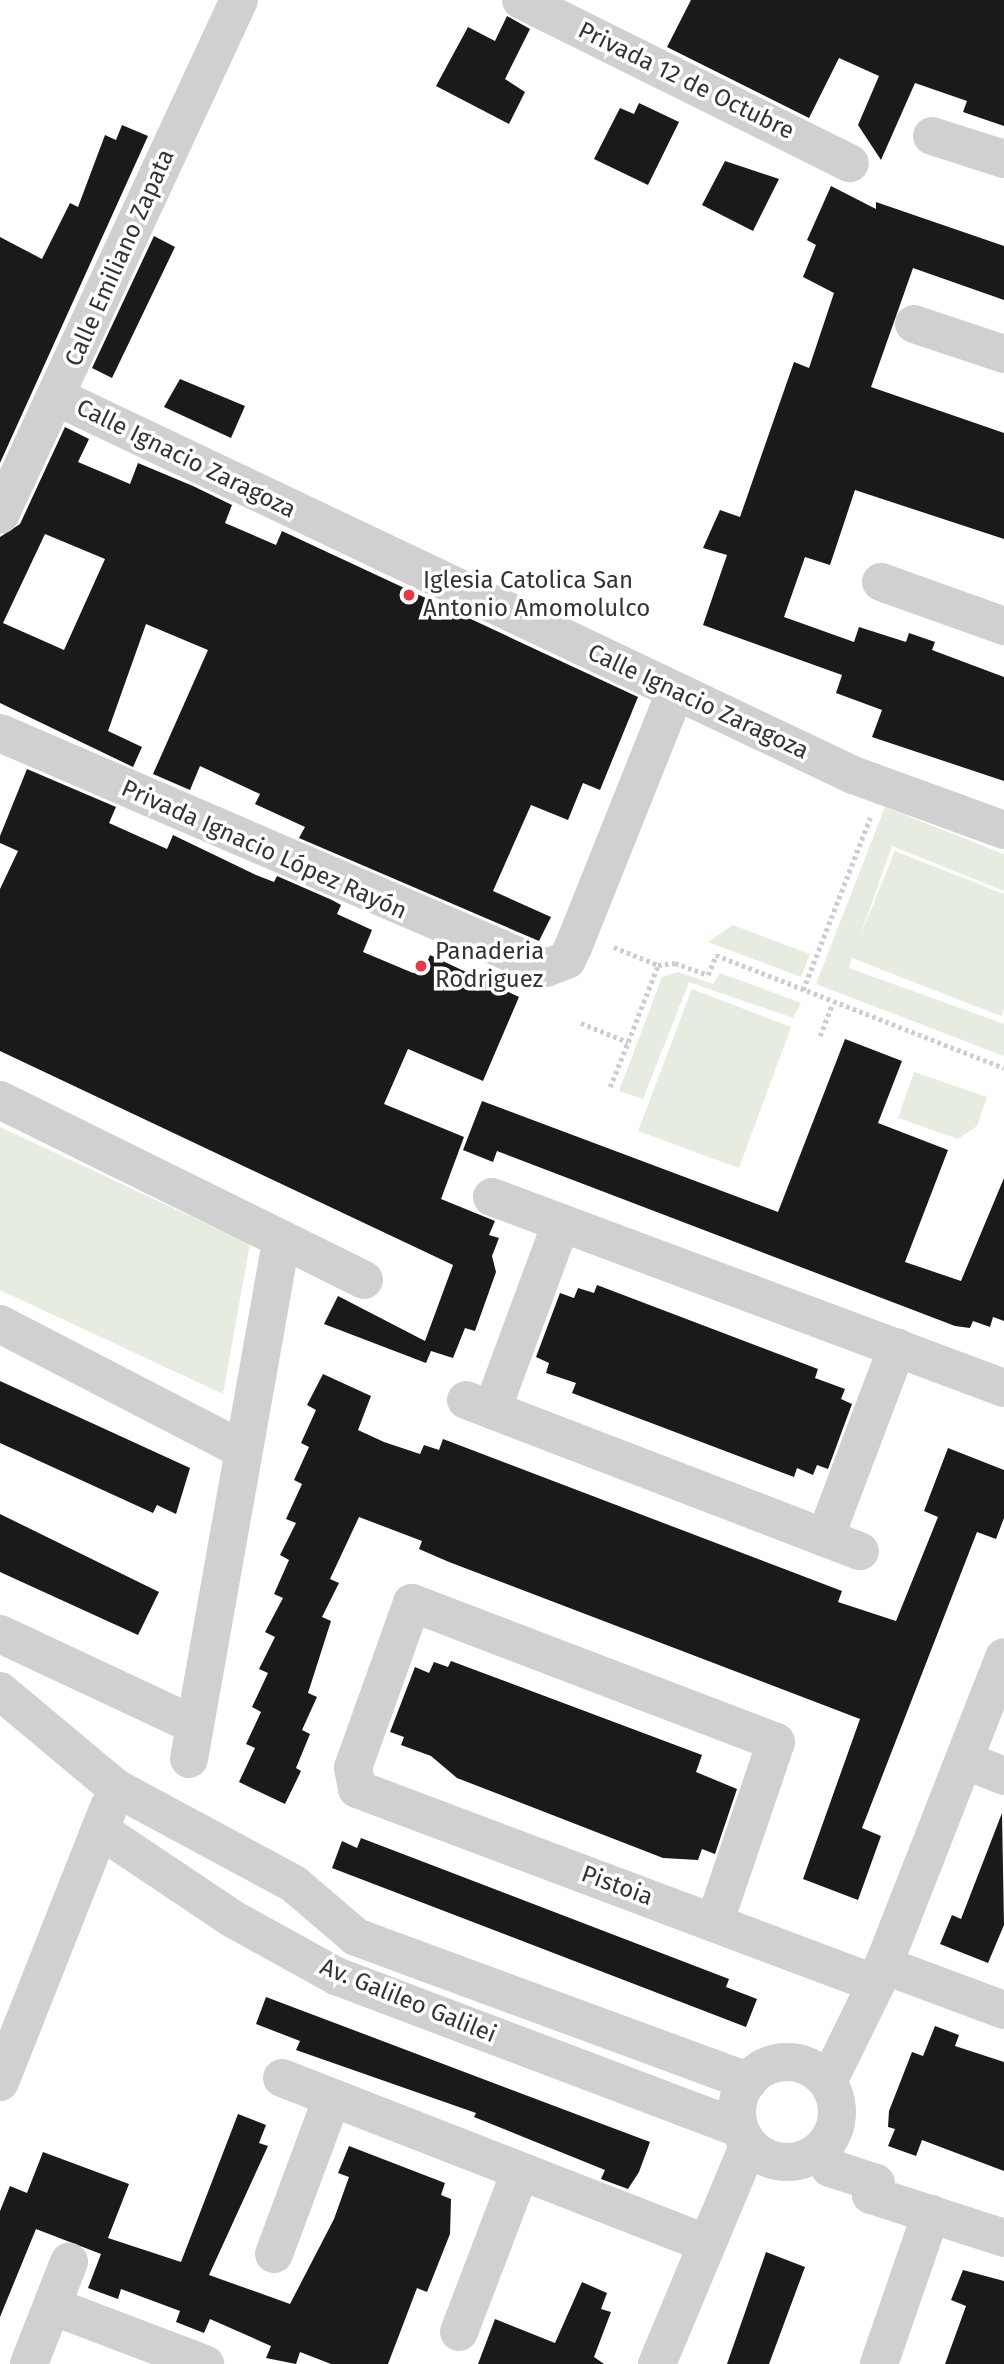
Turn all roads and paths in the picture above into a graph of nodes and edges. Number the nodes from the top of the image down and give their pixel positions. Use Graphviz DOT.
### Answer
graph roads {
  1 [pos="239,0"];
  2 [pos="521,0"];
  3 [pos="932,136"];
  4 [pos="1004,159"];
  5 [pos="850,163"];
  6 [pos="914,324"];
  7 [pos="1004,354"];
  8 [pos="57,397"];
  9 [pos="0,515"];
  10 [pos="881,582"];
  11 [pos="1004,626"];
  12 [pos="675,692"];
  13 [pos="0,733"];
  14 [pos="876,802"];
  15 [pos="1004,830"];
  16 [pos="611,946"];
  17 [pos="658,965"];
  18 [pos="803,990"];
  19 [pos="832,1004"];
  20 [pos="581,1023"];
  21 [pos="820,1036"];
  22 [pos="628,1042"];
  23 [pos="1004,1068"];
  24 [pos="610,1087"];
  25 [pos="0,1100"];
  26 [pos="492,1197"];
  27 [pos="561,1223"];
  28 [pos="281,1242"];
  29 [pos="364,1280"];
  30 [pos="0,1324"];
  31 [pos="897,1347"];
  32 [pos="1004,1388"];
  33 [pos="243,1450"];
  34 [pos="825,1538"];
  35 [pos="860,1551"];
  36 [pos="0,1634"];
  37 [pos="1004,1657"];
  38 [pos="0,1691"];
  39 [pos="964,1760"];
  40 [pos="1004,1776"];
  41 [pos="116,1788"];
  42 [pos="100,1830"];
  43 [pos="262,1868"];
  44 [pos="233,1919"];
  45 [pos="715,1921"];
  46 [pos="356,1937"];
  47 [pos="880,1975"];
  48 [pos="336,1976"];
  49 [pos="1004,2010"];
  50 [pos="282,2078"];
  51 [pos="748,2081"];
  52 [pos="0,2082"];
  53 [pos="828,2082"];
  54 [pos="332,2098"];
  55 [pos="743,2137"];
  56 [pos="823,2150"];
  57 [pos="519,2175"];
  58 [pos="931,2214"];
  59 [pos="1004,2238"];
  60 [pos="704,2242"];
  61 [pos="274,2254"];
  62 [pos="69,2262"];
  63 [pos="52,2306"];
  64 [pos="459,2332"];
  65 [pos="29,2364"];
  66 [pos="205,2364"];
  67 [pos="657,2364"];
  68 [pos="879,2364"];
  1 -- 8 [label="street, Calle Emiliano Zapata"];
  2 -- 5 [label="street, Privada 12 de Octubre"];
  3 -- 4 [label="street"];
  6 -- 7 [label="street"];
  8 -- 9 [label="street, Calle Emiliano Zapata"];
  8 -- 12 [label="street, Calle Ignacio Zaragoza"];
  10 -- 11 [label="street"];
  12 -- 13 [label="street, Privada Ignacio López Rayón"];
  12 -- 15 [label="street, Calle Ignacio Zaragoza"];
  14 -- 18 [label="path"];
  16 -- 17 [label="path"];
  17 -- 18 [label="path"];
  17 -- 22 [label="path"];
  18 -- 19 [label="path"];
  19 -- 21 [label="path"];
  19 -- 23 [label="path"];
  20 -- 22 [label="path"];
  22 -- 24 [label="path"];
  25 -- 28 [label="street"];
  26 -- 27 [label="street"];
  27 -- 31 [label="street"];
  27 -- 34 [label="street"];
  28 -- 29 [label="street"];
  28 -- 33 [label="street"];
  30 -- 33 [label="street"];
  31 -- 32 [label="street"];
  31 -- 34 [label="street"];
  33 -- 36 [label="street"];
  34 -- 35 [label="street"];
  37 -- 39 [label="street"];
  38 -- 41 [label="street"];
  39 -- 40 [label="street"];
  39 -- 47 [label="street"];
  41 -- 42 [label="street"];
  41 -- 43 [label="street"];
  42 -- 44 [label="street, Av. Galileo Galilei"];
  42 -- 52 [label="street"];
  43 -- 44 [label="street"];
  43 -- 46 [label="street"];
  44 -- 48 [label="street, Av. Galileo Galilei"];
  45 -- 45 [label="street, Pistoia"];
  45 -- 47 [label="street, Pistoia"];
  46 -- 48 [label="street"];
  46 -- 51 [label="street"];
  47 -- 49 [label="street, Pistoia"];
  47 -- 53 [label="street"];
  48 -- 55 [label="street, Av. Galileo Galilei"];
  50 -- 54 [label="street"];
  51 -- 53 [label="street"];
  51 -- 55 [label="street"];
  53 -- 56 [label="street"];
  54 -- 57 [label="street"];
  54 -- 61 [label="street"];
  55 -- 56 [label="street"];
  55 -- 60 [label="street"];
  56 -- 58 [label="street"];
  57 -- 60 [label="street"];
  57 -- 64 [label="street"];
  58 -- 59 [label="street"];
  58 -- 68 [label="street"];
  60 -- 67 [label="street"];
  62 -- 63 [label="street"];
  63 -- 65 [label="street"];
  63 -- 66 [label="street"];
}
